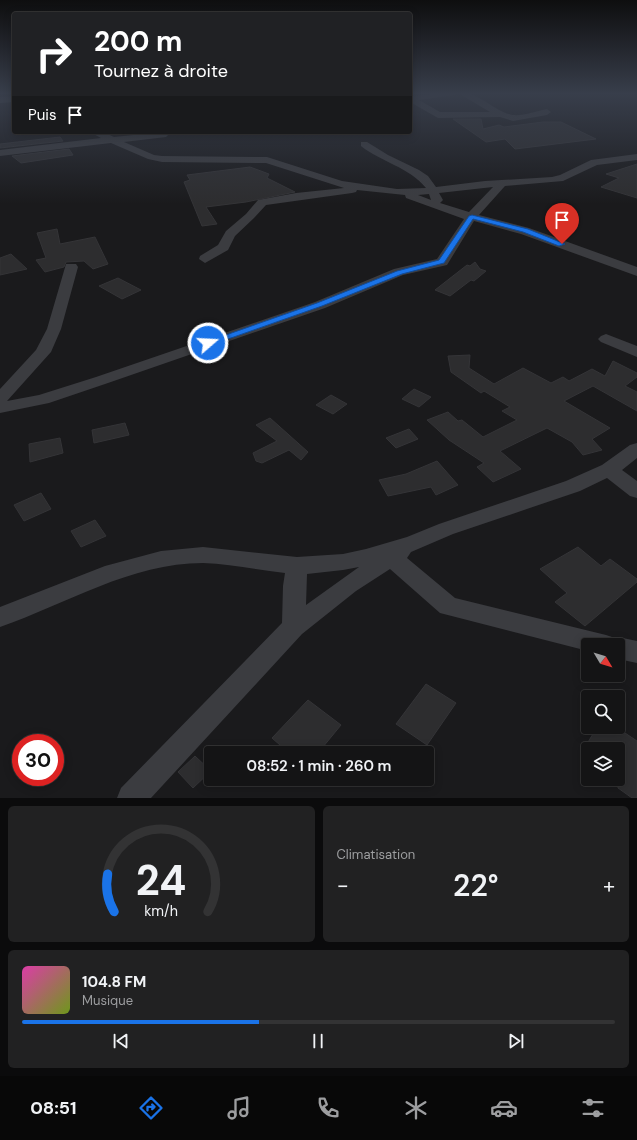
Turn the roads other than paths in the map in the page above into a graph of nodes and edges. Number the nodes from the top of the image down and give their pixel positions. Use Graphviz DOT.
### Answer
graph roads {
  1 [pos="100,134"];
  2 [pos="163,135"];
  3 [pos="114,140"];
  4 [pos="364,144"];
  5 [pos="0,153"];
  6 [pos="637,156"];
  7 [pos="502,183"];
  8 [pos="368,189"];
  9 [pos="434,191"];
  10 [pos="397,192"];
  11 [pos="439,205"];
  12 [pos="472,217"];
  13 [pos="205,259"];
  14 [pos="71,267"];
  15 [pos="637,272"];
  16 [pos="606,339"];
  17 [pos="637,352"];
  18 [pos="0,399"];
  19 [pos="0,408"];
  20 [pos="637,449"];
  21 [pos="609,470"];
  22 [pos="637,491"];
  23 [pos="413,543"];
  24 [pos="392,558"];
  25 [pos="297,566"];
  26 [pos="4,613"];
  27 [pos="294,626"];
  28 [pos="581,639"];
  29 [pos="625,649"];
  30 [pos="637,652"];
  31 [pos="131,798"];
  1 -- 3 [label="street"];
  2 -- 3 [label="street"];
  3 -- 5 [label="street"];
  3 -- 8 [label="street"];
  4 -- 9 [label="street"];
  6 -- 7 [label="street"];
  7 -- 9 [label="street"];
  7 -- 12 [label="street"];
  8 -- 10 [label="street"];
  8 -- 13 [label="street"];
  9 -- 10 [label="street"];
  9 -- 11 [label="street"];
  10 -- 11 [label="street"];
  11 -- 12 [label="street"];
  12 -- 15 [label="street"];
  12 -- 19 [label="street"];
  14 -- 18 [label="street"];
  16 -- 17 [label="street"];
  20 -- 21 [label="street"];
  21 -- 22 [label="street"];
  21 -- 23 [label="street"];
  23 -- 24 [label="street"];
  23 -- 25 [label="street"];
  24 -- 27 [label="street"];
  24 -- 28 [label="street"];
  25 -- 26 [label="street"];
  25 -- 27 [label="street"];
  27 -- 31 [label="street"];
  29 -- 30 [label="street"];
}
